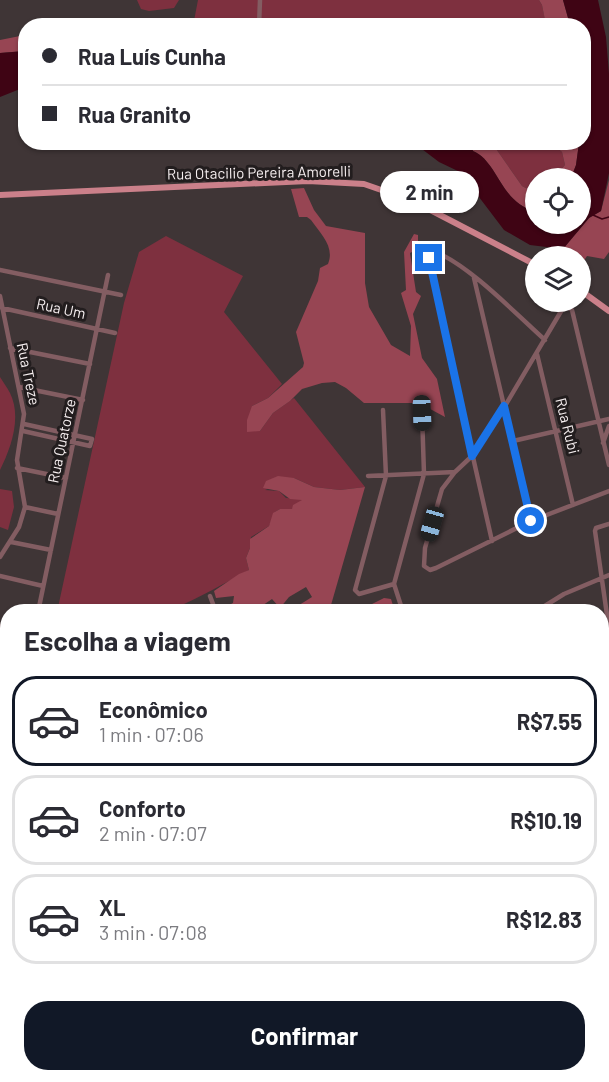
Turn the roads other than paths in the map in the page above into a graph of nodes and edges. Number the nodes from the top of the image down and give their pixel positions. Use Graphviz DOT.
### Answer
graph roads {
  1 [pos="260,0"];
  2 [pos="259,18"];
  3 [pos="0,195"];
  4 [pos="525,259"];
  5 [pos="0,270"];
  6 [pos="108,275"];
  7 [pos="474,278"];
  8 [pos="105,292"];
  9 [pos="121,295"];
  10 [pos="0,296"];
  11 [pos="591,298"];
  12 [pos="2,308"];
  13 [pos="609,311"];
  14 [pos="98,329"];
  15 [pos="115,333"];
  16 [pos="545,340"];
  17 [pos="10,348"];
  18 [pos="537,354"];
  19 [pos="90,364"];
  20 [pos="19,387"];
  21 [pos="83,400"];
  22 [pos="504,406"];
  23 [pos="383,410"];
  24 [pos="422,413"];
  25 [pos="609,419"];
  26 [pos="598,422"];
  27 [pos="24,424"];
  28 [pos="609,426"];
  29 [pos="23,431"];
  30 [pos="556,431"];
  31 [pos="75,435"];
  32 [pos="513,441"];
  33 [pos="74,442"];
  34 [pos="603,443"];
  35 [pos="472,456"];
  36 [pos="609,465"];
  37 [pos="17,468"];
  38 [pos="455,472"];
  39 [pos="424,474"];
  40 [pos="368,476"];
  41 [pos="386,476"];
  42 [pos="66,478"];
  43 [pos="609,491"];
  44 [pos="573,505"];
  45 [pos="26,507"];
  46 [pos="58,514"];
  47 [pos="531,521"];
  48 [pos="609,524"];
  49 [pos="492,541"];
  50 [pos="11,542"];
  51 [pos="51,550"];
  52 [pos="0,557"];
  53 [pos="609,575"];
  54 [pos="0,576"];
  55 [pos="601,578"];
  56 [pos="394,584"];
  57 [pos="43,586"];
  58 [pos="210,596"];
  59 [pos="40,604"];
  60 [pos="213,604"];
  61 [pos="400,604"];
  62 [pos="548,604"];
  63 [pos="605,604"];
  1 -- 2 [label="street"];
  3 -- 4 [label="main road, Rua Otacilio Pereira Amorelli"];
  5 -- 8 [label="street"];
  6 -- 8 [label="street, Rua Quatorze"];
  7 -- 16 [label="street"];
  7 -- 22 [label="street"];
  7 -- 35 [label="street"];
  8 -- 9 [label="street"];
  8 -- 14 [label="street, Rua Quatorze"];
  10 -- 12 [label="street, Rua Treze"];
  11 -- 13 [label="main road"];
  12 -- 14 [label="street, Rua Um"];
  12 -- 17 [label="street, Rua Treze"];
  14 -- 15 [label="street, Rua Um"];
  14 -- 19 [label="street, Rua Quatorze"];
  16 -- 18 [label="street"];
  16 -- 26 [label="street"];
  17 -- 19 [label="street"];
  17 -- 20 [label="street, Rua Treze"];
  18 -- 22 [label="street"];
  18 -- 30 [label="street, Rua Rubi"];
  19 -- 21 [label="street, Rua Quatorze"];
  20 -- 21 [label="street"];
  20 -- 27 [label="street, Rua Treze"];
  21 -- 31 [label="street, Rua Quatorze"];
  22 -- 32 [label="street"];
  22 -- 35 [label="street"];
  23 -- 41 [label="street"];
  24 -- 39 [label="street"];
  25 -- 26 [label="street"];
  26 -- 30 [label="street"];
  26 -- 34 [label="street"];
  27 -- 29 [label="street, Rua Treze"];
  27 -- 31 [label="street"];
  28 -- 34 [label="street"];
  29 -- 33 [label="street"];
  29 -- 37 [label="street, Rua Treze"];
  30 -- 32 [label="street"];
  30 -- 44 [label="street, Rua Rubi"];
  31 -- 33 [label="street, Rua Quatorze"];
  31 -- 33 [label="street"];
  32 -- 47 [label="street"];
  33 -- 42 [label="street, Rua Quatorze"];
  34 -- 36 [label="street"];
  35 -- 38 [label="street"];
  35 -- 49 [label="street"];
  37 -- 42 [label="street"];
  37 -- 45 [label="street, Rua Treze"];
  38 -- 39 [label="street"];
  38 -- 49 [label="street"];
  39 -- 41 [label="street"];
  39 -- 56 [label="street"];
  40 -- 41 [label="street"];
  41 -- 56 [label="street"];
  42 -- 46 [label="street, Rua Quatorze"];
  43 -- 44 [label="street"];
  44 -- 47 [label="street"];
  45 -- 46 [label="street"];
  45 -- 50 [label="street"];
  46 -- 51 [label="street, Rua Quatorze"];
  47 -- 49 [label="street"];
  48 -- 55 [label="street"];
  50 -- 51 [label="street"];
  50 -- 52 [label="street"];
  51 -- 57 [label="street, Rua Quatorze"];
  53 -- 55 [label="street"];
  54 -- 57 [label="street"];
  55 -- 62 [label="street"];
  55 -- 63 [label="street"];
  56 -- 61 [label="street"];
  57 -- 59 [label="street, Rua Quatorze"];
  58 -- 60 [label="street"];
}
